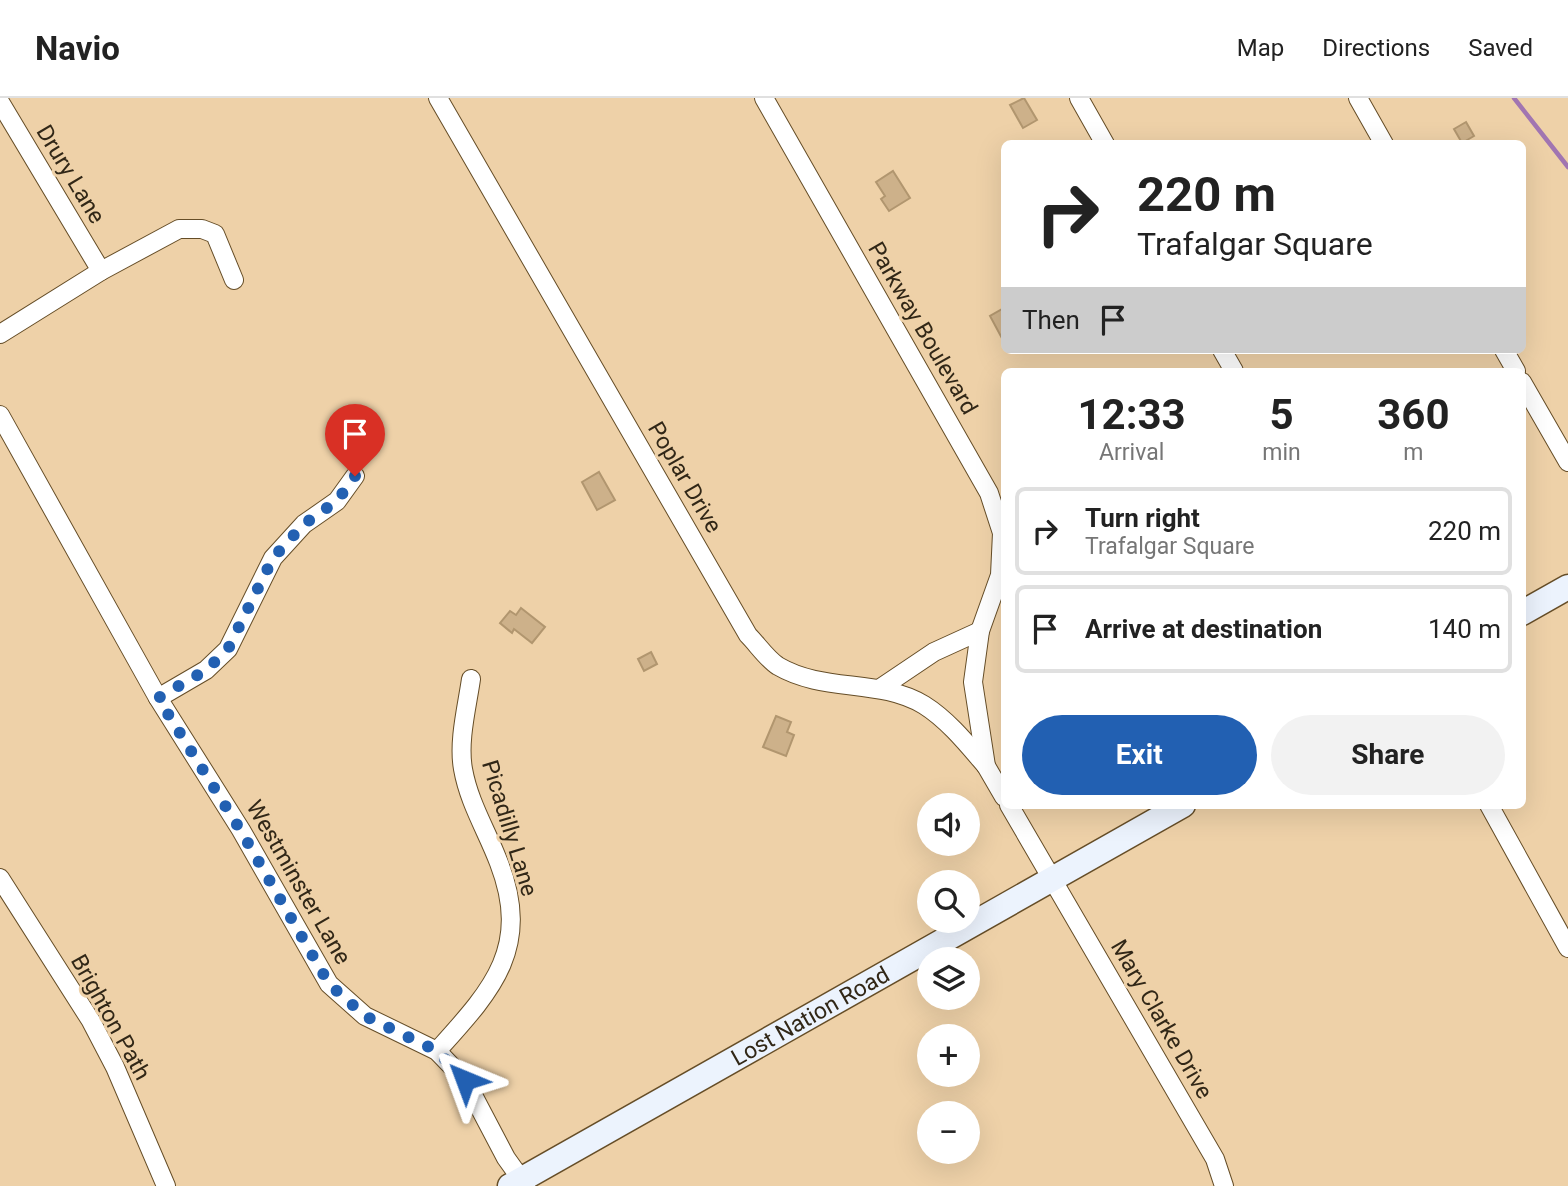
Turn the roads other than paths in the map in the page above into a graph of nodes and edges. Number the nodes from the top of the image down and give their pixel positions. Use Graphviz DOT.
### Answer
graph roads {
  1 [pos="438,98"];
  2 [pos="764,98"];
  3 [pos="1079,98"];
  4 [pos="1358,98"];
  5 [pos="0,102"];
  6 [pos="1103,140"];
  7 [pos="1382,140"];
  8 [pos="101,271"];
  9 [pos="234,280"];
  10 [pos="0,334"];
  11 [pos="1526,389"];
  12 [pos="0,415"];
  13 [pos="1568,462"];
  14 [pos="355,476"];
  15 [pos="1001,530"];
  16 [pos="1001,554"];
  17 [pos="1568,587"];
  18 [pos="1526,611"];
  19 [pos="980,631"];
  20 [pos="471,679"];
  21 [pos="879,689"];
  22 [pos="158,698"];
  23 [pos="986,766"];
  24 [pos="1001,792"];
  25 [pos="1011,809"];
  26 [pos="1176,809"];
  27 [pos="1491,809"];
  28 [pos="0,878"];
  29 [pos="1052,879"];
  30 [pos="1568,948"];
  31 [pos="437,1051"];
  32 [pos="519,1184"];
  33 [pos="166,1186"];
  34 [pos="1224,1186"];
  1 -- 21 [label="street, Poplar Drive"];
  2 -- 15 [label="street, Parkway Boulevard"];
  3 -- 6 [label="street"];
  4 -- 7 [label="street"];
  5 -- 8 [label="street, Drury Lane"];
  8 -- 9 [label="street"];
  8 -- 10 [label="street"];
  11 -- 13 [label="street"];
  12 -- 22 [label="street, Westminster Lane"];
  14 -- 22 [label="street"];
  16 -- 19 [label="street, Parkway Boulevard"];
  17 -- 18 [label="street"];
  19 -- 21 [label="street"];
  19 -- 23 [label="street, Parkway Boulevard"];
  20 -- 31 [label="street, Picadilly Lane"];
  21 -- 23 [label="street, Poplar Drive"];
  22 -- 31 [label="street, Westminster Lane"];
  23 -- 24 [label="street, Parkway Boulevard"];
  25 -- 29 [label="street"];
  26 -- 29 [label="street, Lost Nation Road"];
  27 -- 30 [label="street"];
  28 -- 33 [label="street, Brighton Path"];
  29 -- 32 [label="street, Lost Nation Road"];
  29 -- 34 [label="street, Mary Clarke Drive"];
  31 -- 32 [label="street, Westminster Lane"];
}
